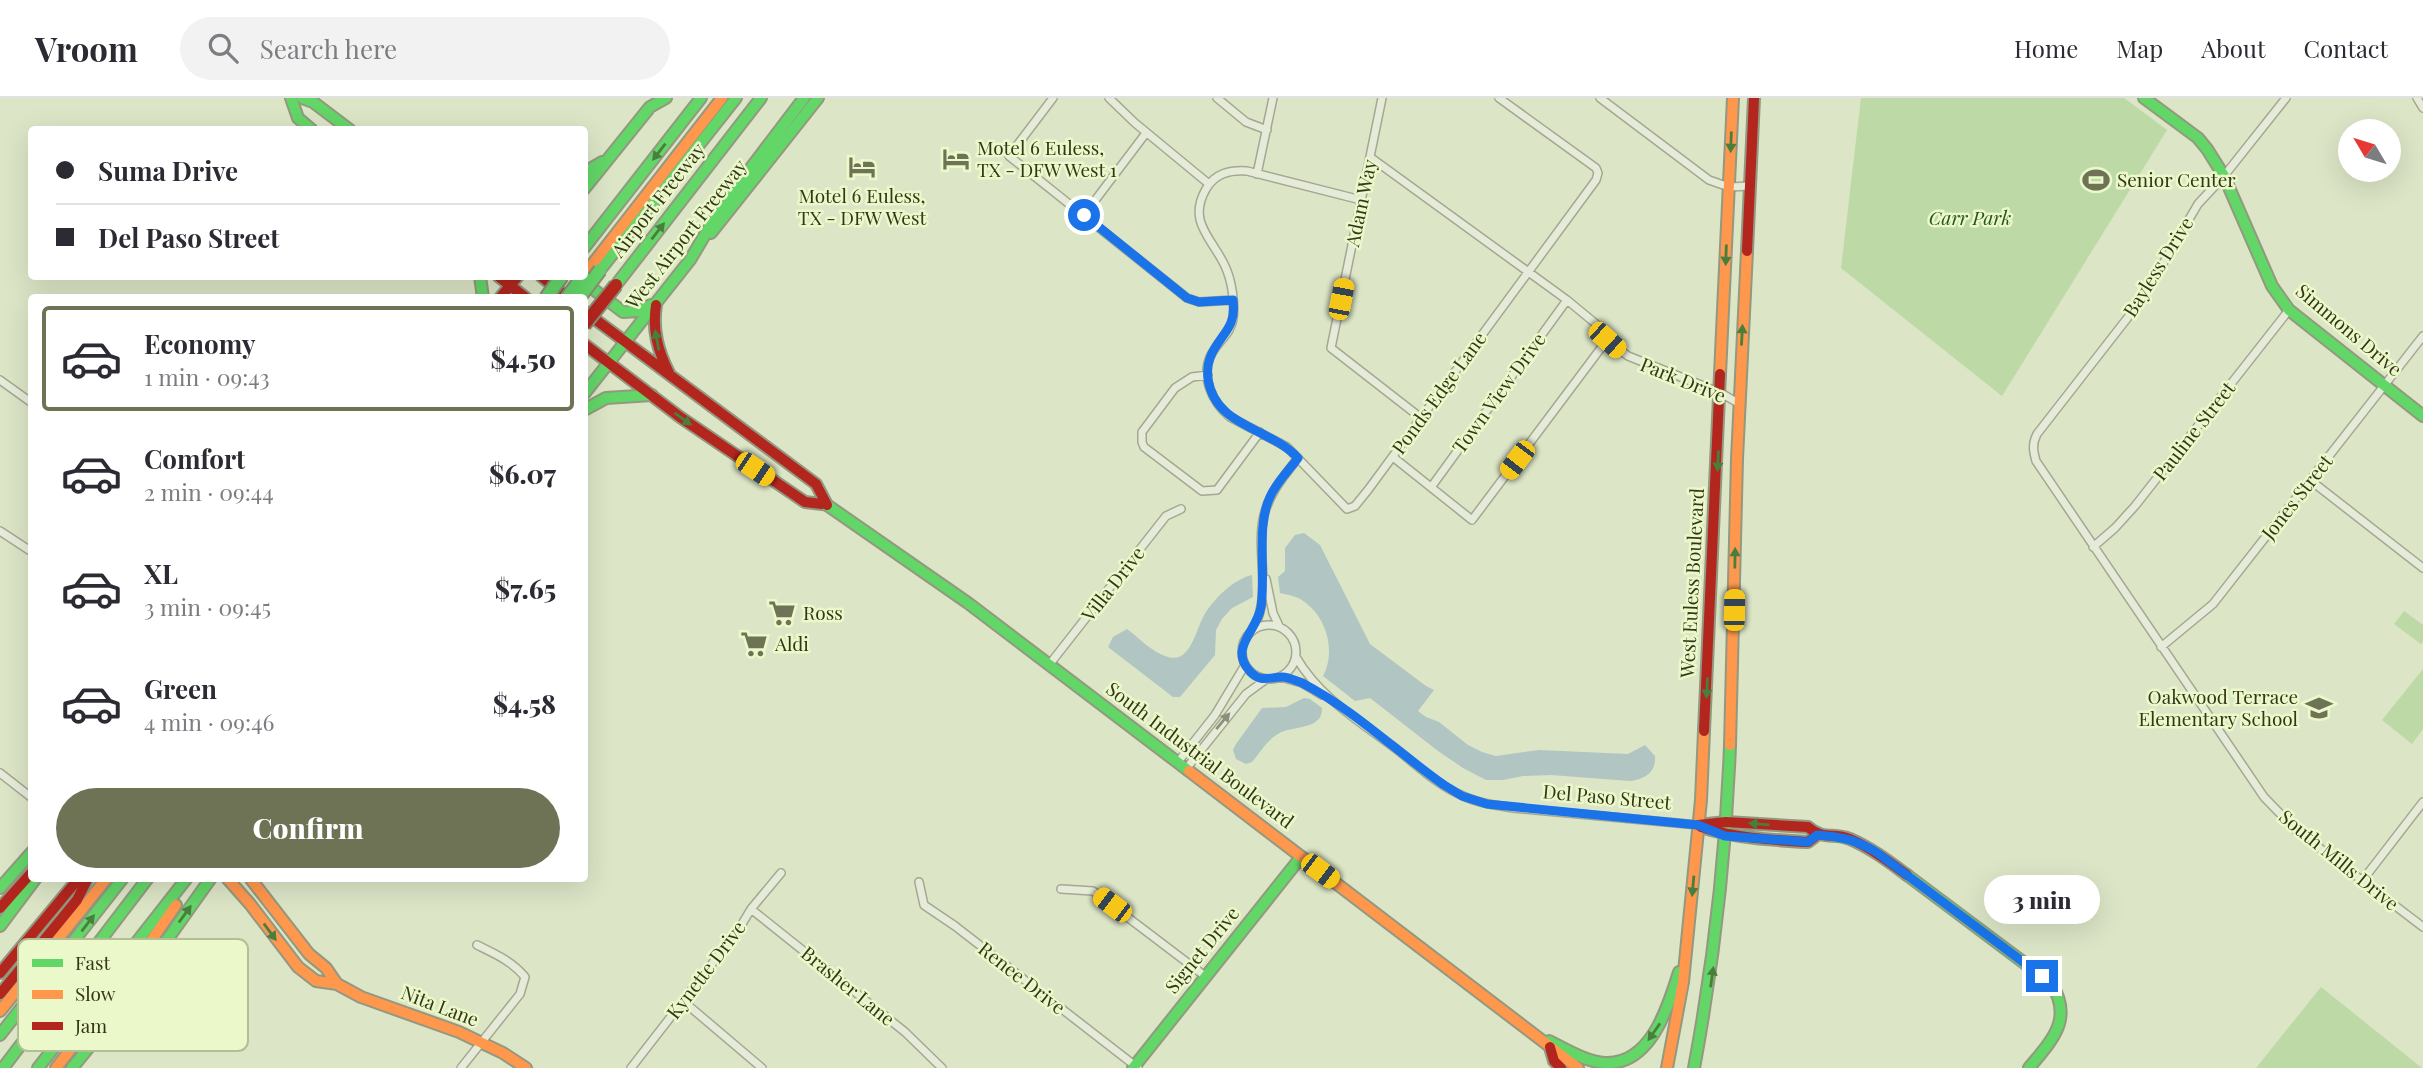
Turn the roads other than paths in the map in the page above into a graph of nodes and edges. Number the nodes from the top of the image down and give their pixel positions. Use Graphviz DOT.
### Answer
graph roads {
  1 [pos="291,98"];
  2 [pos="302,98"];
  3 [pos="666,98"];
  4 [pos="701,98"];
  5 [pos="722,98"];
  6 [pos="736,98"];
  7 [pos="761,98"];
  8 [pos="804,98"];
  9 [pos="818,98"];
  10 [pos="1053,98"];
  11 [pos="1109,98"];
  12 [pos="1217,98"];
  13 [pos="1273,98"];
  14 [pos="1382,98"];
  15 [pos="1499,98"];
  16 [pos="1601,98"];
  17 [pos="1733,98"];
  18 [pos="1754,98"];
  19 [pos="2144,98"];
  20 [pos="2286,98"];
  21 [pos="2417,98"];
  22 [pos="654,102"];
  23 [pos="2423,108"];
  24 [pos="307,126"];
  25 [pos="345,126"];
  26 [pos="1268,130"];
  27 [pos="1146,133"];
  28 [pos="1370,157"];
  29 [pos="608,159"];
  30 [pos="588,171"];
  31 [pos="1257,174"];
  32 [pos="2224,176"];
  33 [pos="588,184"];
  34 [pos="1209,184"];
  35 [pos="1750,186"];
  36 [pos="1729,187"];
  37 [pos="1361,200"];
  38 [pos="1084,215"];
  39 [pos="588,243"];
  40 [pos="690,260"];
  41 [pos="597,267"];
  42 [pos="1528,271"];
  43 [pos="588,273"];
  44 [pos="546,280"];
  45 [pos="581,280"];
  46 [pos="581,280"];
  47 [pos="562,294"];
  48 [pos="570,294"];
  49 [pos="581,294"];
  50 [pos="1233,300"];
  51 [pos="1567,300"];
  52 [pos="656,302"];
  53 [pos="2289,310"];
  54 [pos="588,314"];
  55 [pos="588,320"];
  56 [pos="2423,336"];
  57 [pos="1607,340"];
  58 [pos="625,342"];
  59 [pos="588,347"];
  60 [pos="609,363"];
  61 [pos="670,375"];
  62 [pos="1208,375"];
  63 [pos="0,380"];
  64 [pos="2384,385"];
  65 [pos="588,389"];
  66 [pos="1721,393"];
  67 [pos="652,395"];
  68 [pos="28,400"];
  69 [pos="1738,403"];
  70 [pos="588,408"];
  71 [pos="2423,416"];
  72 [pos="1421,418"];
  73 [pos="1259,432"];
  74 [pos="2034,440"];
  75 [pos="1392,457"];
  76 [pos="1298,458"];
  77 [pos="2311,480"];
  78 [pos="1432,486"];
  79 [pos="827,505"];
  80 [pos="1181,509"];
  81 [pos="0,531"];
  82 [pos="2093,547"];
  83 [pos="28,549"];
  84 [pos="2423,568"];
  85 [pos="1265,571"];
  86 [pos="1279,626"];
  87 [pos="1253,629"];
  88 [pos="2161,647"];
  89 [pos="1296,657"];
  90 [pos="1049,665"];
  91 [pos="1245,665"];
  92 [pos="1281,677"];
  93 [pos="1265,680"];
  94 [pos="1332,701"];
  95 [pos="1182,765"];
  96 [pos="0,773"];
  97 [pos="28,795"];
  98 [pos="2423,802"];
  99 [pos="1726,822"];
  100 [pos="1698,825"];
  101 [pos="1817,835"];
  102 [pos="1725,836"];
  103 [pos="28,856"];
  104 [pos="1301,856"];
  105 [pos="781,873"];
  106 [pos="28,876"];
  107 [pos="2362,881"];
  108 [pos="34,882"];
  109 [pos="76,882"];
  110 [pos="86,882"];
  111 [pos="104,882"];
  112 [pos="119,882"];
  113 [pos="145,882"];
  114 [pos="184,882"];
  115 [pos="192,882"];
  116 [pos="208,882"];
  117 [pos="231,882"];
  118 [pos="253,882"];
  119 [pos="919,882"];
  120 [pos="0,888"];
  121 [pos="1061,889"];
  122 [pos="0,908"];
  123 [pos="751,909"];
  124 [pos="0,926"];
  125 [pos="2423,927"];
  126 [pos="28,939"];
  127 [pos="45,939"];
  128 [pos="58,939"];
  129 [pos="75,939"];
  130 [pos="101,939"];
  131 [pos="139,939"];
  132 [pos="153,939"];
  133 [pos="168,939"];
  134 [pos="477,945"];
  135 [pos="1687,946"];
  136 [pos="18,951"];
  137 [pos="18,972"];
  138 [pos="0,973"];
  139 [pos="1205,976"];
  140 [pos="337,984"];
  141 [pos="18,989"];
  142 [pos="0,994"];
  143 [pos="683,1002"];
  144 [pos="0,1011"];
  145 [pos="18,1012"];
  146 [pos="1706,1014"];
  147 [pos="0,1035"];
  148 [pos="1535,1035"];
  149 [pos="481,1042"];
  150 [pos="1550,1047"];
  151 [pos="18,1048"];
  152 [pos="51,1051"];
  153 [pos="70,1051"];
  154 [pos="86,1051"];
  155 [pos="1136,1067"];
  156 [pos="3,1068"];
  157 [pos="38,1068"];
  158 [pos="57,1068"];
  159 [pos="72,1068"];
  160 [pos="461,1068"];
  161 [pos="526,1068"];
  162 [pos="631,1068"];
  163 [pos="762,1068"];
  164 [pos="942,1068"];
  165 [pos="1561,1068"];
  166 [pos="1578,1068"];
  167 [pos="1667,1068"];
  168 [pos="1694,1068"];
  169 [pos="1702,1068"];
  170 [pos="2029,1068"];
  1 -- 24 [label="main road"];
  2 -- 25 [label="main road"];
  3 -- 22 [label="main road"];
  4 -- 39 [label="main road, Airport Freeway, one-way"];
  5 -- 41 [label="main road"];
  6 -- 41 [label="main road"];
  55 -- 7 [label="main road, Airport Freeway, one-way, bridge"];
  8 -- 40 [label="main road"];
  9 -- 40 [label="main road, West Airport Freeway"];
  10 -- 38 [label="street"];
  11 -- 27 [label="street"];
  12 -- 26 [label="street"];
  13 -- 26 [label="street"];
  14 -- 28 [label="street, Adam Way"];
  15 -- 42 [label="street, Ponds Edge Lane"];
  16 -- 36 [label="street"];
  17 -- 36 [label="main road, West Euless Boulevard, one-way"];
  18 -- 35 [label="main road, West Euless Boulevard"];
  19 -- 32 [label="main road, Simmons Drive"];
  20 -- 32 [label="street, Bayless Drive"];
  21 -- 23 [label="street"];
  22 -- 29 [label="main road"];
  26 -- 31 [label="street"];
  27 -- 34 [label="street"];
  27 -- 38 [label="street"];
  28 -- 37 [label="street, Adam Way"];
  28 -- 42 [label="street, Park Drive"];
  29 -- 30 [label="main road"];
  29 -- 33 [label="main road"];
  31 -- 34 [label="street"];
  31 -- 37 [label="street"];
  32 -- 53 [label="main road, Simmons Drive"];
  32 -- 74 [label="street, Bayless Drive"];
  34 -- 50 [label="street"];
  35 -- 36 [label="street"];
  69 -- 35 [label="main road, West Euless Boulevard, one-way"];
  36 -- 66 [label="main road, West Euless Boulevard, one-way"];
  37 -- 72 [label="street, Adam Way"];
  38 -- 50 [label="street"];
  40 -- 52 [label="main road, West Airport Freeway"];
  41 -- 43 [label="main road"];
  41 -- 49 [label="main road, bridge"];
  42 -- 51 [label="street, Park Drive"];
  42 -- 72 [label="street, Ponds Edge Lane"];
  44 -- 47 [label="main road"];
  45 -- 52 [label="main road"];
  46 -- 48 [label="main road, bridge"];
  50 -- 62 [label="street"];
  51 -- 57 [label="street, Park Drive"];
  51 -- 78 [label="street, Town View Drive"];
  52 -- 58 [label="main road, West Airport Freeway"];
  61 -- 52 [label="main road, one-way"];
  53 -- 64 [label="main road, Simmons Drive"];
  53 -- 82 [label="street, Pauline Street"];
  54 -- 58 [label="main road, South Industrial Boulevard"];
  56 -- 64 [label="street, Jones Street"];
  57 -- 66 [label="street, Park Drive"];
  57 -- 78 [label="street"];
  58 -- 60 [label="main road, West Airport Freeway"];
  58 -- 61 [label="main road, South Industrial Boulevard"];
  59 -- 60 [label="main road, South Industrial Boulevard"];
  60 -- 65 [label="main road, West Airport Freeway"];
  60 -- 67 [label="main road, South Industrial Boulevard"];
  61 -- 79 [label="main road, South Industrial Boulevard"];
  62 -- 73 [label="street"];
  62 -- 73 [label="street"];
  63 -- 68 [label="street"];
  64 -- 71 [label="main road, Simmons Drive"];
  64 -- 77 [label="street, Jones Street"];
  66 -- 69 [label="street, Park Drive"];
  66 -- 100 [label="main road, West Euless Boulevard, one-way"];
  67 -- 70 [label="main road"];
  67 -- 79 [label="main road, South Industrial Boulevard, one-way"];
  99 -- 69 [label="main road, West Euless Boulevard, one-way"];
  72 -- 75 [label="street, Ponds Edge Lane"];
  73 -- 76 [label="street"];
  74 -- 82 [label="street, South Mills Drive"];
  75 -- 76 [label="street, Ponds Edge Lane"];
  75 -- 78 [label="street"];
  76 -- 85 [label="street"];
  77 -- 84 [label="street"];
  77 -- 88 [label="street, Jones Street"];
  79 -- 90 [label="main road, South Industrial Boulevard"];
  80 -- 90 [label="street, Villa Drive"];
  81 -- 83 [label="street"];
  82 -- 88 [label="street, South Mills Drive"];
  85 -- 86 [label="street"];
  85 -- 87 [label="street"];
  86 -- 87 [label="street"];
  86 -- 89 [label="street"];
  87 -- 91 [label="street"];
  88 -- 107 [label="street, South Mills Drive"];
  89 -- 92 [label="street"];
  89 -- 94 [label="street"];
  90 -- 95 [label="main road, South Industrial Boulevard"];
  91 -- 93 [label="street"];
  91 -- 95 [label="street"];
  92 -- 93 [label="street"];
  92 -- 94 [label="street"];
  95 -- 93 [label="street, one-way"];
  94 -- 100 [label="street, Del Paso Street"];
  95 -- 104 [label="main road, South Industrial Boulevard"];
  96 -- 97 [label="street"];
  98 -- 107 [label="street"];
  99 -- 100 [label="main road, Del Paso Street"];
  101 -- 99 [label="main road, Del Paso Street, one-way"];
  99 -- 102 [label="main road, West Euless Boulevard"];
  100 -- 102 [label="main road, Del Paso Street"];
  100 -- 135 [label="main road, West Euless Boulevard, one-way"];
  101 -- 102 [label="main road, Del Paso Street"];
  101 -- 170 [label="main road, Del Paso Street"];
  146 -- 102 [label="main road, West Euless Boulevard, one-way"];
  103 -- 120 [label="main road"];
  104 -- 139 [label="main road, Signet Drive"];
  104 -- 148 [label="main road, South Industrial Boulevard"];
  105 -- 123 [label="street, Kynette Drive"];
  106 -- 122 [label="main road"];
  107 -- 125 [label="street, South Mills Drive"];
  108 -- 124 [label="main road"];
  109 -- 126 [label="main road"];
  110 -- 127 [label="main road"];
  111 -- 128 [label="main road"];
  129 -- 112 [label="main road, one-way"];
  113 -- 130 [label="main road"];
  114 -- 131 [label="main road"];
  115 -- 132 [label="main road"];
  133 -- 116 [label="main road, one-way"];
  117 -- 140 [label="main road, Nita Lane, one-way"];
  118 -- 140 [label="main road, Nita Lane"];
  119 -- 155 [label="street, Renee Drive"];
  121 -- 139 [label="street"];
  123 -- 143 [label="street, Kynette Drive"];
  123 -- 164 [label="street, Brasher Lane"];
  134 -- 149 [label="street"];
  135 -- 148 [label="main road, one-way"];
  135 -- 167 [label="main road, West Euless Boulevard"];
  136 -- 138 [label="main road"];
  137 -- 142 [label="main road"];
  139 -- 155 [label="main road, Signet Drive"];
  140 -- 149 [label="main road, Nita Lane"];
  141 -- 144 [label="main road"];
  143 -- 162 [label="street, Kynette Drive"];
  143 -- 163 [label="street"];
  147 -- 145 [label="main road, one-way"];
  146 -- 168 [label="main road, West Euless Boulevard"];
  146 -- 169 [label="main road"];
  148 -- 150 [label="main road, South Industrial Boulevard"];
  149 -- 160 [label="street"];
  149 -- 161 [label="main road, Nita Lane"];
  150 -- 165 [label="main road"];
  150 -- 166 [label="main road, South Industrial Boulevard"];
  151 -- 156 [label="main road"];
  152 -- 157 [label="main road"];
  153 -- 158 [label="main road"];
  159 -- 154 [label="main road, one-way"];
}
